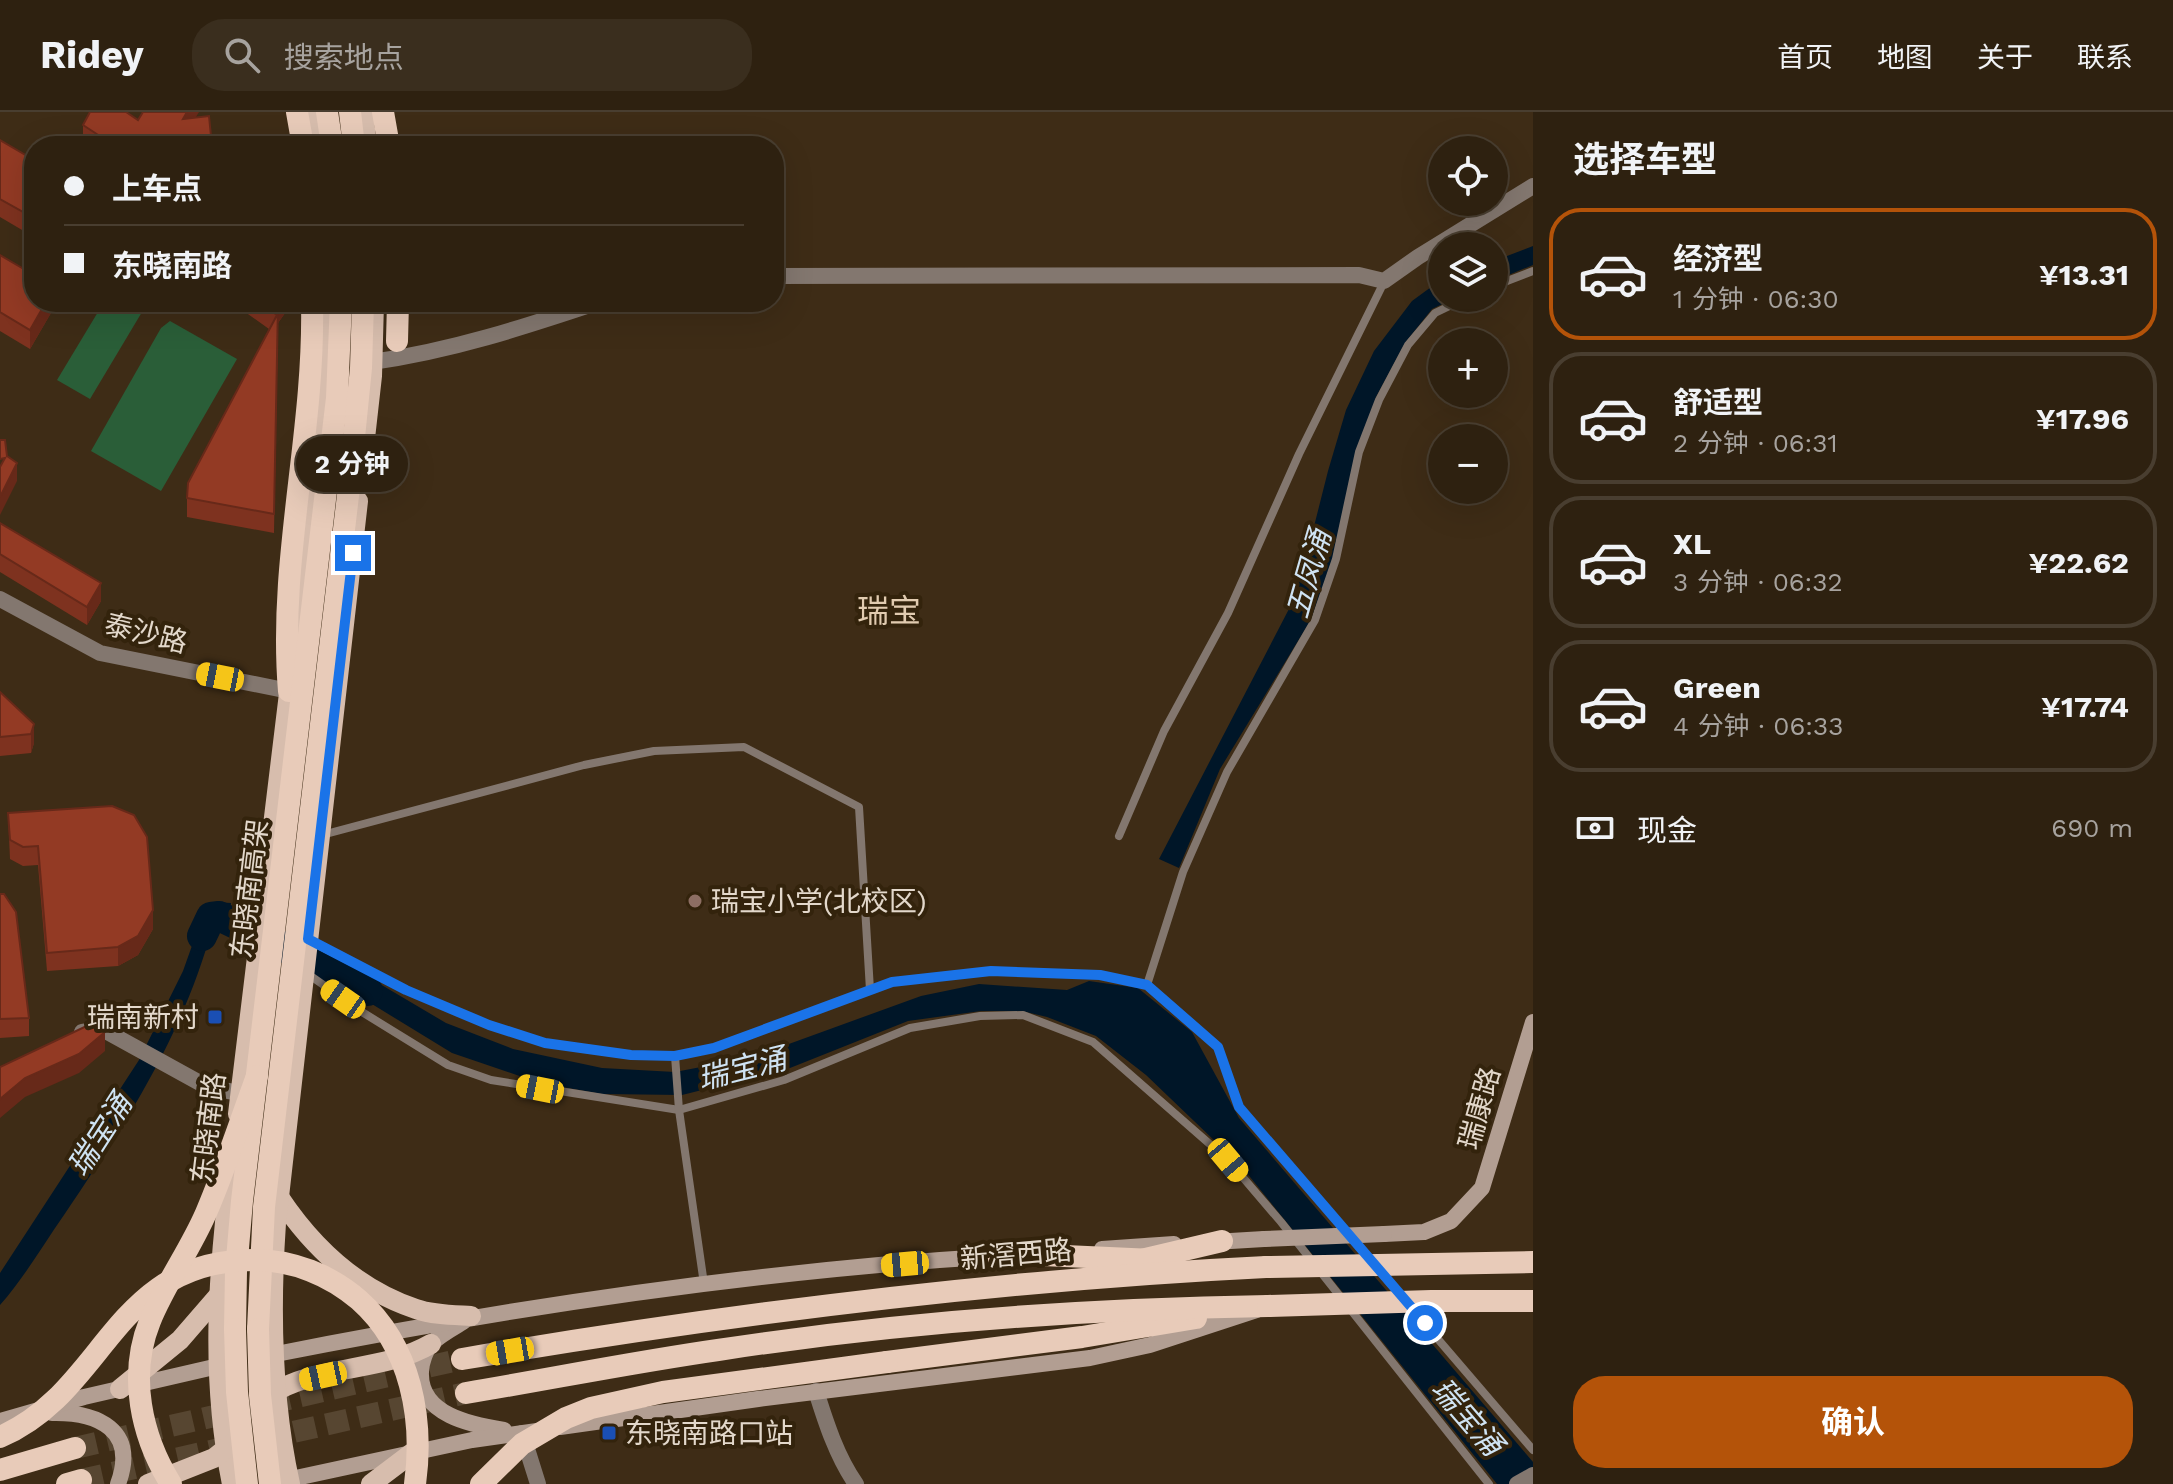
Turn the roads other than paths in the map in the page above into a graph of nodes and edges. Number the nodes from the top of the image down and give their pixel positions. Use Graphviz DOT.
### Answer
graph roads {
  1 [pos="297,112"];
  2 [pos="314,112"];
  3 [pos="327,112"];
  4 [pos="350,112"];
  5 [pos="363,112"];
  6 [pos="383,112"];
  7 [pos="301,136"];
  8 [pos="318,136"];
  9 [pos="331,136"];
  10 [pos="353,136"];
  11 [pos="366,136"];
  12 [pos="387,136"];
  13 [pos="1533,186"];
  14 [pos="1533,271"];
  15 [pos="784,276"];
  16 [pos="1384,281"];
  17 [pos="1508,281"];
  18 [pos="312,312"];
  19 [pos="328,312"];
  20 [pos="341,312"];
  21 [pos="363,312"];
  22 [pos="374,312"];
  23 [pos="398,312"];
  24 [pos="567,312"];
  25 [pos="1437,312"];
  26 [pos="397,341"];
  27 [pos="372,362"];
  28 [pos="0,599"];
  29 [pos="289,691"];
  30 [pos="321,835"];
  31 [pos="1119,836"];
  32 [pos="308,939"];
  33 [pos="304,971"];
  34 [pos="1147,985"];
  35 [pos="870,990"];
  36 [pos="1533,1022"];
  37 [pos="71,1037"];
  38 [pos="675,1056"];
  39 [pos="257,1076"];
  40 [pos="241,1093"];
  41 [pos="679,1110"];
  42 [pos="279,1197"];
  43 [pos="1222,1241"];
  44 [pos="989,1256"];
  45 [pos="1143,1260"];
  46 [pos="1533,1262"];
  47 [pos="1266,1267"];
  48 [pos="1055,1280"];
  49 [pos="704,1285"];
  50 [pos="219,1295"];
  51 [pos="1533,1301"];
  52 [pos="1268,1306"];
  53 [pos="471,1316"];
  54 [pos="431,1344"];
  55 [pos="273,1355"];
  56 [pos="462,1359"];
  57 [pos="218,1366"];
  58 [pos="120,1389"];
  59 [pos="276,1391"];
  60 [pos="816,1391"];
  61 [pos="466,1393"];
  62 [pos="28,1413"];
  63 [pos="0,1421"];
  64 [pos="522,1433"];
  65 [pos="0,1437"];
  66 [pos="75,1448"];
  67 [pos="226,1449"];
  68 [pos="1533,1450"];
  69 [pos="412,1453"];
  70 [pos="0,1470"];
  71 [pos="1533,1475"];
  72 [pos="283,1483"];
  73 [pos="118,1484"];
  74 [pos="148,1484"];
  75 [pos="171,1484"];
  76 [pos="233,1484"];
  77 [pos="247,1484"];
  78 [pos="264,1484"];
  79 [pos="371,1484"];
  80 [pos="415,1484"];
  81 [pos="481,1484"];
  82 [pos="538,1484"];
  83 [pos="856,1484"];
  84 [pos="1489,1484"];
  85 [pos="1517,1484"];
  1 -- 7 [label="highway"];
  2 -- 8 [label="main road"];
  3 -- 9 [label="highway"];
  4 -- 10 [label="highway"];
  5 -- 11 [label="main road"];
  6 -- 12 [label="highway"];
  13 -- 16 [label="street"];
  14 -- 17 [label="lane"];
  15 -- 16 [label="street"];
  16 -- 31 [label="lane"];
  18 -- 29 [label="highway"];
  19 -- 29 [label="main road, 东晓南路"];
  20 -- 39 [label="highway, 东晓南高架"];
  21 -- 72 [label="highway, 东晓南高架, bridge"];
  22 -- 27 [label="main road"];
  23 -- 26 [label="highway"];
  24 -- 27 [label="street"];
  25 -- 34 [label="lane"];
  27 -- 30 [label="main road"];
  28 -- 29 [label="street, 泰沙路"];
  29 -- 40 [label="main road, 东晓南路"];
  30 -- 32 [label="main road"];
  30 -- 35 [label="lane"];
  32 -- 33 [label="main road"];
  32 -- 38 [label="lane"];
  33 -- 41 [label="lane"];
  33 -- 42 [label="main road"];
  34 -- 35 [label="lane"];
  34 -- 68 [label="lane"];
  35 -- 38 [label="lane"];
  36 -- 43 [label="main road, 瑞康路, bridge"];
  37 -- 40 [label="street"];
  38 -- 41 [label="lane"];
  39 -- 75 [label="highway, bridge"];
  39 -- 77 [label="highway, 东晓南高架, bridge"];
  40 -- 50 [label="main road, 东晓南路"];
  41 -- 49 [label="lane"];
  41 -- 84 [label="lane"];
  42 -- 53 [label="main road"];
  42 -- 55 [label="main road"];
  43 -- 44 [label="main road"];
  43 -- 45 [label="highway"];
  44 -- 45 [label="highway"];
  44 -- 49 [label="main road"];
  45 -- 47 [label="highway"];
  45 -- 48 [label="highway"];
  46 -- 47 [label="highway, 新滘西路, bridge"];
  47 -- 48 [label="highway, 新滘西路"];
  48 -- 56 [label="highway, 新滘西路"];
  49 -- 53 [label="main road"];
  50 -- 57 [label="main road, 东晓南路"];
  50 -- 58 [label="main road"];
  51 -- 52 [label="highway, bridge"];
  52 -- 60 [label="main road"];
  52 -- 61 [label="highway"];
  52 -- 81 [label="highway, bridge"];
  53 -- 54 [label="main road"];
  53 -- 55 [label="main road"];
  54 -- 59 [label="main road"];
  54 -- 64 [label="main road"];
  55 -- 57 [label="main road"];
  55 -- 59 [label="main road"];
  55 -- 67 [label="main road"];
  57 -- 58 [label="main road"];
  57 -- 67 [label="main road, 东晓南路"];
  58 -- 62 [label="main road"];
  59 -- 72 [label="main road"];
  59 -- 76 [label="main road"];
  60 -- 64 [label="main road"];
  60 -- 83 [label="street"];
  62 -- 63 [label="main road"];
  62 -- 73 [label="main road"];
  64 -- 69 [label="main road"];
  64 -- 82 [label="street"];
  65 -- 80 [label="highway, bridge"];
  66 -- 70 [label="highway"];
  67 -- 74 [label="main road"];
  67 -- 76 [label="main road, 东晓南路"];
  69 -- 72 [label="main road"];
  69 -- 79 [label="main road"];
  71 -- 85 [label="street"];
  72 -- 78 [label="main road"];
}
